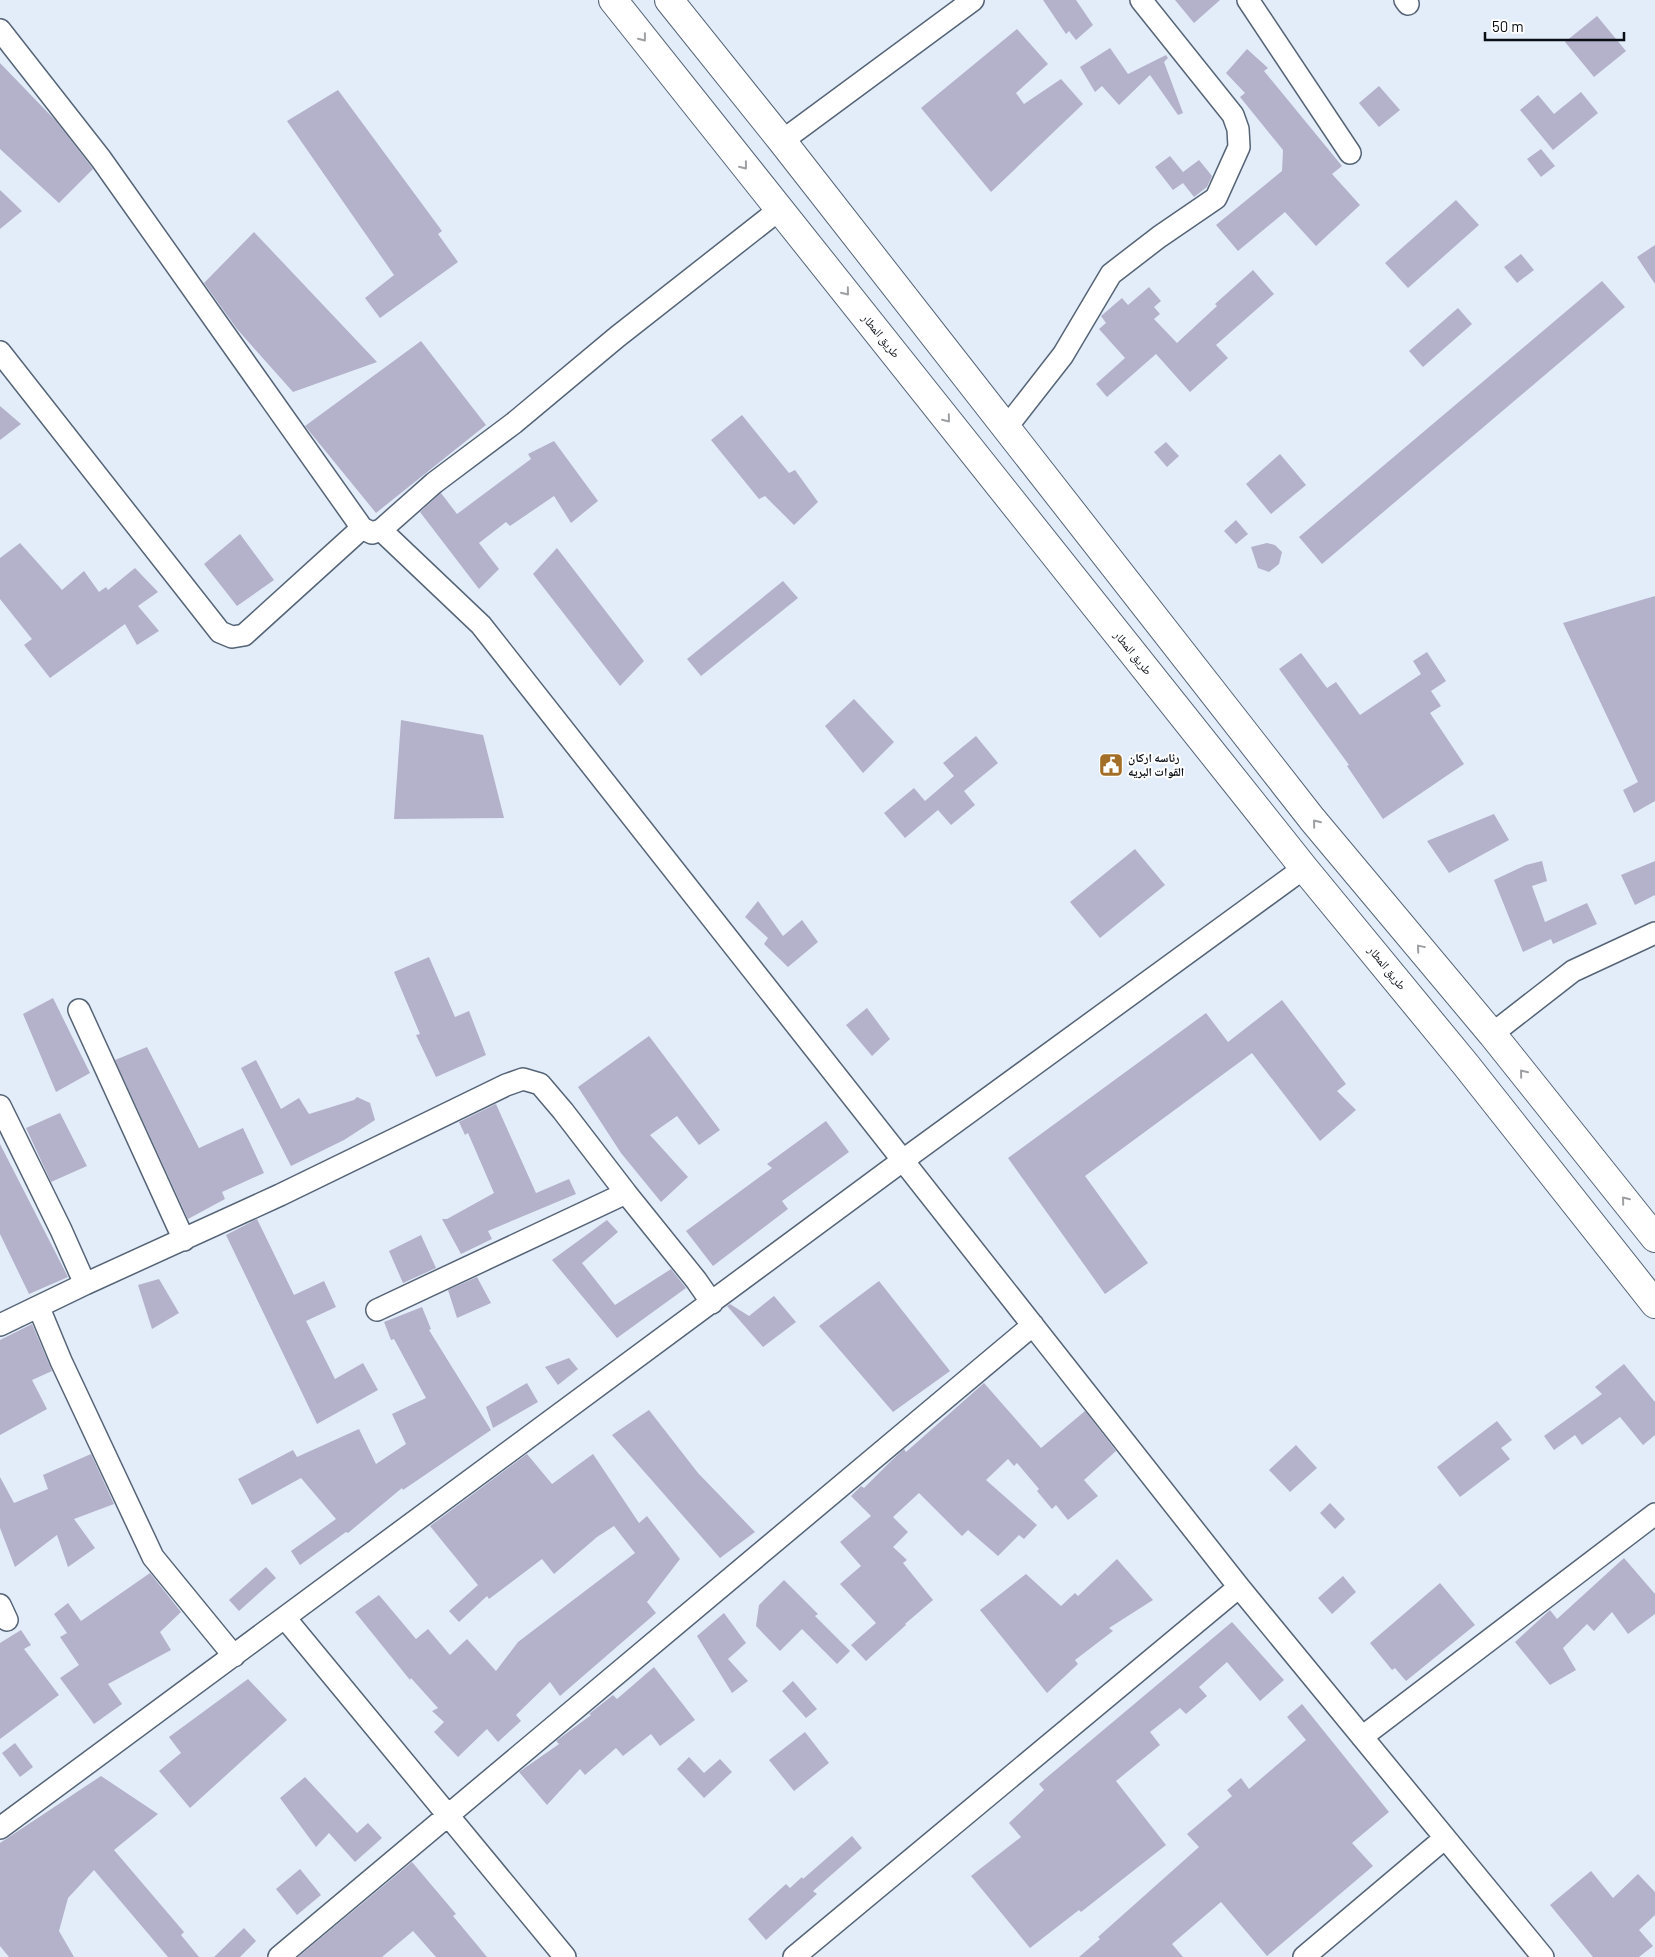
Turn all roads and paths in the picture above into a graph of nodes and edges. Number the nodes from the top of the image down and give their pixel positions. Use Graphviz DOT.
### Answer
graph roads {
  1 [pos="612,0"];
  2 [pos="669,0"];
  3 [pos="973,0"];
  4 [pos="1141,0"];
  5 [pos="1248,0"];
  6 [pos="0,30"];
  7 [pos="782,141"];
  8 [pos="1350,153"];
  9 [pos="780,209"];
  10 [pos="0,352"];
  11 [pos="1006,428"];
  12 [pos="372,529"];
  13 [pos="1304,868"];
  14 [pos="1655,934"];
  15 [pos="79,1010"];
  16 [pos="1492,1034"];
  17 [pos="0,1106"];
  18 [pos="902,1161"];
  19 [pos="626,1193"];
  20 [pos="1655,1238"];
  21 [pos="184,1240"];
  22 [pos="85,1284"];
  23 [pos="712,1303"];
  24 [pos="1655,1304"];
  25 [pos="39,1308"];
  26 [pos="377,1310"];
  27 [pos="0,1325"];
  28 [pos="1032,1325"];
  29 [pos="1655,1514"];
  30 [pos="1239,1587"];
  31 [pos="285,1618"];
  32 [pos="234,1656"];
  33 [pos="1362,1737"];
  34 [pos="449,1815"];
  35 [pos="0,1828"];
  36 [pos="1445,1838"];
  37 [pos="279,1957"];
  38 [pos="565,1957"];
  39 [pos="794,1957"];
  40 [pos="1304,1957"];
  41 [pos="1543,1957"];
  1 -- 9 [label="highway, طريق المطار, one-way"];
  2 -- 7 [label="highway"];
  3 -- 7 [label="street"];
  4 -- 11 [label="street"];
  5 -- 8 [label="street"];
  6 -- 12 [label="street"];
  7 -- 11 [label="highway"];
  9 -- 12 [label="street"];
  9 -- 13 [label="highway, طريق المطار, one-way"];
  10 -- 12 [label="street"];
  16 -- 11 [label="highway, one-way"];
  12 -- 18 [label="street"];
  13 -- 18 [label="street"];
  13 -- 24 [label="highway, طريق المطار"];
  14 -- 16 [label="street"];
  15 -- 21 [label="street"];
  20 -- 16 [label="highway, one-way"];
  17 -- 22 [label="street"];
  18 -- 23 [label="street"];
  18 -- 28 [label="street"];
  19 -- 21 [label="street"];
  19 -- 23 [label="street"];
  19 -- 26 [label="street"];
  21 -- 22 [label="street"];
  22 -- 25 [label="street"];
  23 -- 31 [label="street"];
  25 -- 27 [label="street"];
  25 -- 32 [label="street"];
  28 -- 30 [label="street"];
  28 -- 34 [label="street"];
  29 -- 33 [label="street"];
  30 -- 33 [label="street"];
  30 -- 39 [label="street"];
  31 -- 32 [label="street"];
  31 -- 34 [label="street"];
  32 -- 35 [label="street"];
  33 -- 36 [label="street"];
  34 -- 37 [label="street"];
  34 -- 38 [label="street"];
  36 -- 40 [label="street"];
  36 -- 41 [label="street"];
}
